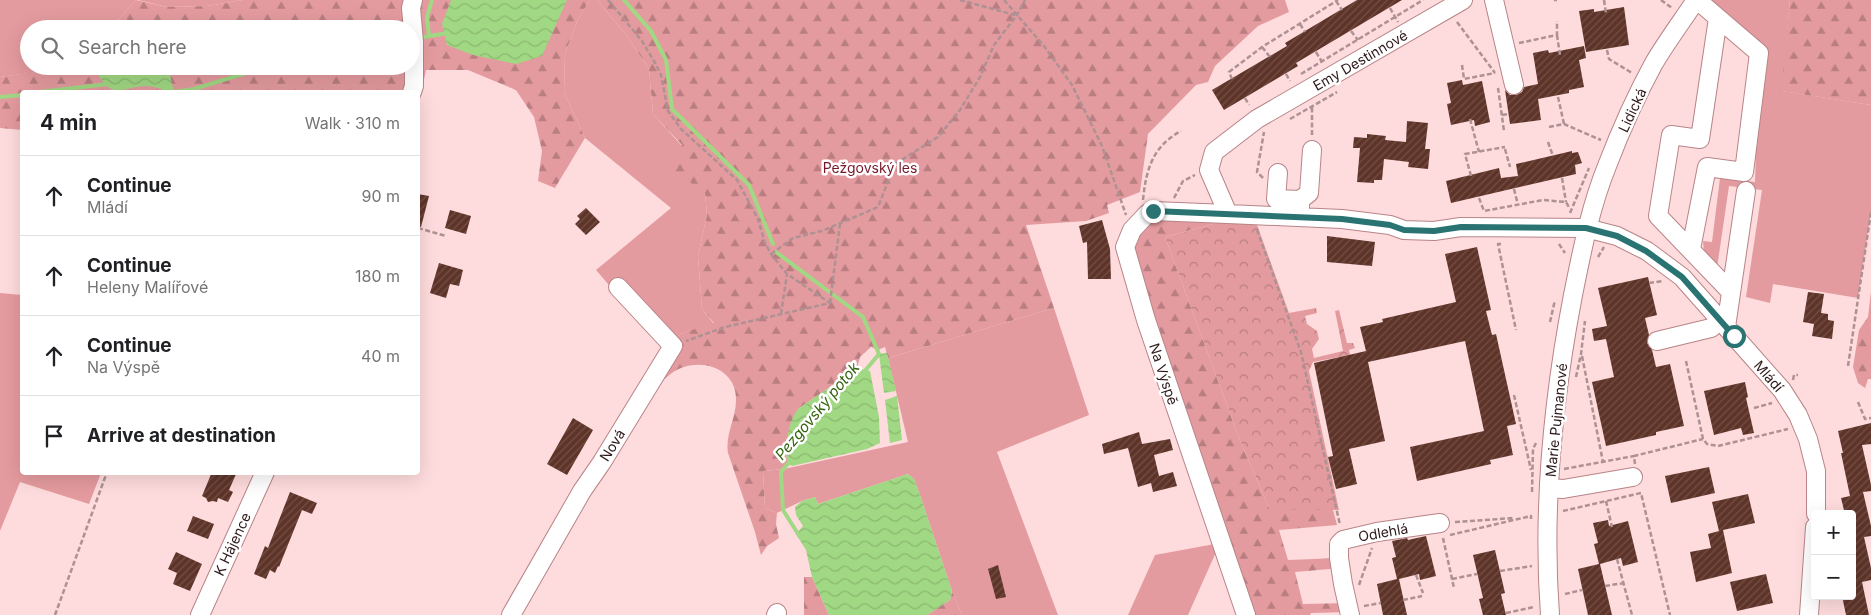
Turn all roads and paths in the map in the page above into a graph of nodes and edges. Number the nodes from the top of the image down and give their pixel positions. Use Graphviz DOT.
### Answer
graph roads {
  1 [pos="414,0"];
  2 [pos="608,0"];
  3 [pos="960,0"];
  4 [pos="1004,0"];
  5 [pos="1025,0"];
  6 [pos="1337,0"];
  7 [pos="1423,0"];
  8 [pos="1463,0"];
  9 [pos="1494,0"];
  10 [pos="1604,0"];
  11 [pos="1696,0"];
  12 [pos="1417,1"];
  13 [pos="1342,10"];
  14 [pos="1606,13"];
  15 [pos="1017,15"];
  16 [pos="1464,18"];
  17 [pos="1718,18"];
  18 [pos="412,20"];
  19 [pos="1557,21"];
  20 [pos="1300,24"];
  21 [pos="1351,31"];
  22 [pos="1305,32"];
  23 [pos="1557,36"];
  24 [pos="1358,40"];
  25 [pos="1505,46"];
  26 [pos="1262,47"];
  27 [pos="1608,50"];
  28 [pos="1316,52"];
  29 [pos="1560,54"];
  30 [pos="1270,57"];
  31 [pos="1322,62"];
  32 [pos="1462,65"];
  33 [pos="1632,73"];
  34 [pos="1286,74"];
  35 [pos="414,75"];
  36 [pos="1298,76"];
  37 [pos="1232,80"];
  38 [pos="1290,81"];
  39 [pos="1497,82"];
  40 [pos="1514,85"];
  41 [pos="413,90"];
  42 [pos="1340,91"];
  43 [pos="1558,96"];
  44 [pos="1245,98"];
  45 [pos="1312,107"];
  46 [pos="1508,114"];
  47 [pos="1502,115"];
  48 [pos="1470,119"];
  49 [pos="1288,120"];
  50 [pos="1255,121"];
  51 [pos="1564,124"];
  52 [pos="1549,127"];
  53 [pos="1182,131"];
  54 [pos="1504,131"];
  55 [pos="1257,138"];
  56 [pos="1601,140"];
  57 [pos="1548,142"];
  58 [pos="1312,150"];
  59 [pos="1479,152"];
  60 [pos="1553,156"];
  61 [pos="1210,167"];
  62 [pos="1510,167"];
  63 [pos="1278,176"];
  64 [pos="1471,176"];
  65 [pos="1562,178"];
  66 [pos="1514,189"];
  67 [pos="1746,191"];
  68 [pos="1479,198"];
  69 [pos="1566,202"];
  70 [pos="1518,205"];
  71 [pos="1300,208"];
  72 [pos="1570,210"];
  73 [pos="1165,212"];
  74 [pos="1871,212"];
  75 [pos="1147,214"];
  76 [pos="1228,214"];
  77 [pos="1251,215"];
  78 [pos="840,224"];
  79 [pos="1586,228"];
  80 [pos="420,229"];
  81 [pos="1132,230"];
  82 [pos="446,236"];
  83 [pos="1507,244"];
  84 [pos="1552,244"];
  85 [pos="1604,248"];
  86 [pos="1691,249"];
  87 [pos="1611,251"];
  88 [pos="771,254"];
  89 [pos="1566,254"];
  90 [pos="787,274"];
  91 [pos="1658,275"];
  92 [pos="1666,280"];
  93 [pos="618,287"];
  94 [pos="1731,292"];
  95 [pos="1556,297"];
  96 [pos="830,303"];
  97 [pos="781,314"];
  98 [pos="1585,321"];
  99 [pos="1550,322"];
  100 [pos="1723,323"];
  101 [pos="1516,330"];
  102 [pos="1657,341"];
  103 [pos="673,346"];
  104 [pos="1581,354"];
  105 [pos="1686,361"];
  106 [pos="1848,366"];
  107 [pos="1575,382"];
  108 [pos="1514,395"];
  109 [pos="1767,396"];
  110 [pos="1858,402"];
  111 [pos="1776,409"];
  112 [pos="1871,418"];
  113 [pos="1785,422"];
  114 [pos="1789,429"];
  115 [pos="1792,434"];
  116 [pos="1703,439"];
  117 [pos="1634,456"];
  118 [pos="1602,462"];
  119 [pos="1532,468"];
  120 [pos="1550,469"];
  121 [pos="1634,471"];
  122 [pos="1532,474"];
  123 [pos="106,475"];
  124 [pos="264,475"];
  125 [pos="1550,488"];
  126 [pos="1606,501"];
  127 [pos="1816,510"];
  128 [pos="1563,511"];
  129 [pos="1521,518"];
  130 [pos="1440,523"];
  131 [pos="1531,524"];
  132 [pos="1612,527"];
  133 [pos="1377,532"];
  134 [pos="1343,540"];
  135 [pos="1813,555"];
  136 [pos="1532,558"];
  137 [pos="1617,560"];
  138 [pos="1532,566"];
  139 [pos="1500,571"];
  140 [pos="1477,574"];
  141 [pos="1532,574"];
  142 [pos="1416,575"];
  143 [pos="1452,580"];
  144 [pos="1624,583"];
  145 [pos="1605,586"];
  146 [pos="1454,588"];
  147 [pos="1582,590"];
  148 [pos="1360,591"];
  149 [pos="1563,594"];
  150 [pos="1362,599"];
  151 [pos="1534,599"];
  152 [pos="1403,600"];
  153 [pos="1381,603"];
  154 [pos="1534,607"];
  155 [pos="1357,610"];
  156 [pos="1506,613"];
  157 [pos="54,615"];
  158 [pos="200,615"];
  159 [pos="511,615"];
  160 [pos="1246,615"];
  161 [pos="1366,615"];
  162 [pos="1534,615"];
  163 [pos="1550,615"];
  164 [pos="1632,615"];
  165 [pos="1670,615"];
  166 [pos="1808,615"];
  1 -- 18 [label="street"];
  2 -- 88 [label="path"];
  3 -- 15 [label="path"];
  4 -- 15 [label="path"];
  5 -- 15 [label="path"];
  6 -- 13 [label="path"];
  6 -- 20 [label="path"];
  7 -- 12 [label="path"];
  8 -- 50 [label="street, Emy Destinnové"];
  9 -- 25 [label="street"];
  10 -- 14 [label="path"];
  11 -- 17 [label="street"];
  11 -- 79 [label="street, Lidická"];
  12 -- 24 [label="path"];
  15 -- 78 [label="path"];
  15 -- 81 [label="path"];
  16 -- 32 [label="path"];
  17 -- 86 [label="street"];
  17 -- 86 [label="street"];
  19 -- 23 [label="path"];
  20 -- 22 [label="path"];
  20 -- 26 [label="path"];
  21 -- 24 [label="path"];
  23 -- 25 [label="path"];
  23 -- 29 [label="path"];
  24 -- 31 [label="path"];
  25 -- 40 [label="street"];
  26 -- 30 [label="path"];
  26 -- 37 [label="path"];
  27 -- 33 [label="path"];
  28 -- 31 [label="path"];
  31 -- 36 [label="path"];
  34 -- 38 [label="path"];
  35 -- 41 [label="street"];
  39 -- 47 [label="path"];
  42 -- 45 [label="path"];
  43 -- 51 [label="path"];
  44 -- 50 [label="path"];
  45 -- 49 [label="path"];
  45 -- 58 [label="path"];
  46 -- 47 [label="path"];
  47 -- 54 [label="path"];
  48 -- 59 [label="path"];
  50 -- 55 [label="path"];
  50 -- 61 [label="street, Emy Destinnové"];
  50 -- 63 [label="path"];
  51 -- 52 [label="path"];
  51 -- 56 [label="path"];
  53 -- 75 [label="path"];
  57 -- 60 [label="path"];
  58 -- 71 [label="street"];
  59 -- 62 [label="path"];
  59 -- 64 [label="path"];
  61 -- 73 [label="path"];
  61 -- 76 [label="street"];
  63 -- 71 [label="street"];
  65 -- 69 [label="path"];
  66 -- 70 [label="path"];
  67 -- 94 [label="street"];
  68 -- 70 [label="path"];
  69 -- 70 [label="path"];
  69 -- 72 [label="path"];
  71 -- 77 [label="street"];
  71 -- 79 [label="street, Mládí"];
  73 -- 75 [label="street"];
  73 -- 76 [label="street"];
  74 -- 106 [label="path"];
  75 -- 81 [label="street"];
  76 -- 77 [label="street"];
  77 -- 134 [label="path"];
  78 -- 88 [label="path"];
  78 -- 96 [label="path"];
  79 -- 100 [label="street, Mládí"];
  79 -- 120 [label="street, Marie Pujmanové"];
  80 -- 82 [label="path"];
  81 -- 160 [label="street, Na Výspě"];
  83 -- 101 [label="path"];
  84 -- 89 [label="path"];
  85 -- 87 [label="path"];
  86 -- 94 [label="street"];
  88 -- 90 [label="path"];
  90 -- 96 [label="path"];
  90 -- 97 [label="path"];
  91 -- 92 [label="path"];
  93 -- 103 [label="street"];
  94 -- 100 [label="street"];
  95 -- 99 [label="path"];
  96 -- 97 [label="path"];
  97 -- 103 [label="path"];
  98 -- 104 [label="path"];
  100 -- 102 [label="street"];
  100 -- 127 [label="street, Mládí"];
  103 -- 159 [label="street, Nová"];
  104 -- 107 [label="path"];
  104 -- 118 [label="path"];
  105 -- 116 [label="path"];
  108 -- 122 [label="path"];
  109 -- 111 [label="path"];
  110 -- 112 [label="path"];
  113 -- 114 [label="path"];
  114 -- 115 [label="path"];
  114 -- 116 [label="path"];
  116 -- 117 [label="path"];
  117 -- 118 [label="path"];
  117 -- 121 [label="path"];
  118 -- 120 [label="path"];
  119 -- 120 [label="path"];
  120 -- 125 [label="street, Marie Pujmanové"];
  121 -- 125 [label="street"];
  123 -- 157 [label="path"];
  124 -- 158 [label="street, K Hájence"];
  125 -- 163 [label="street, Marie Pujmanové"];
  126 -- 128 [label="path"];
  126 -- 132 [label="path"];
  126 -- 165 [label="path"];
  129 -- 130 [label="path"];
  129 -- 131 [label="path"];
  129 -- 143 [label="path"];
  130 -- 133 [label="street, Odlehlá"];
  133 -- 134 [label="street, Odlehlá"];
  133 -- 148 [label="path"];
  134 -- 155 [label="street, Odlehlá"];
  135 -- 166 [label="street"];
  136 -- 138 [label="path"];
  137 -- 144 [label="path"];
  138 -- 139 [label="path"];
  138 -- 141 [label="path"];
  140 -- 143 [label="path"];
  142 -- 152 [label="path"];
  143 -- 146 [label="path"];
  144 -- 145 [label="path"];
  144 -- 164 [label="path"];
  147 -- 149 [label="path"];
  150 -- 155 [label="path"];
  151 -- 154 [label="path"];
  153 -- 155 [label="path"];
  154 -- 156 [label="path"];
  154 -- 162 [label="path"];
  155 -- 161 [label="path"];
}
